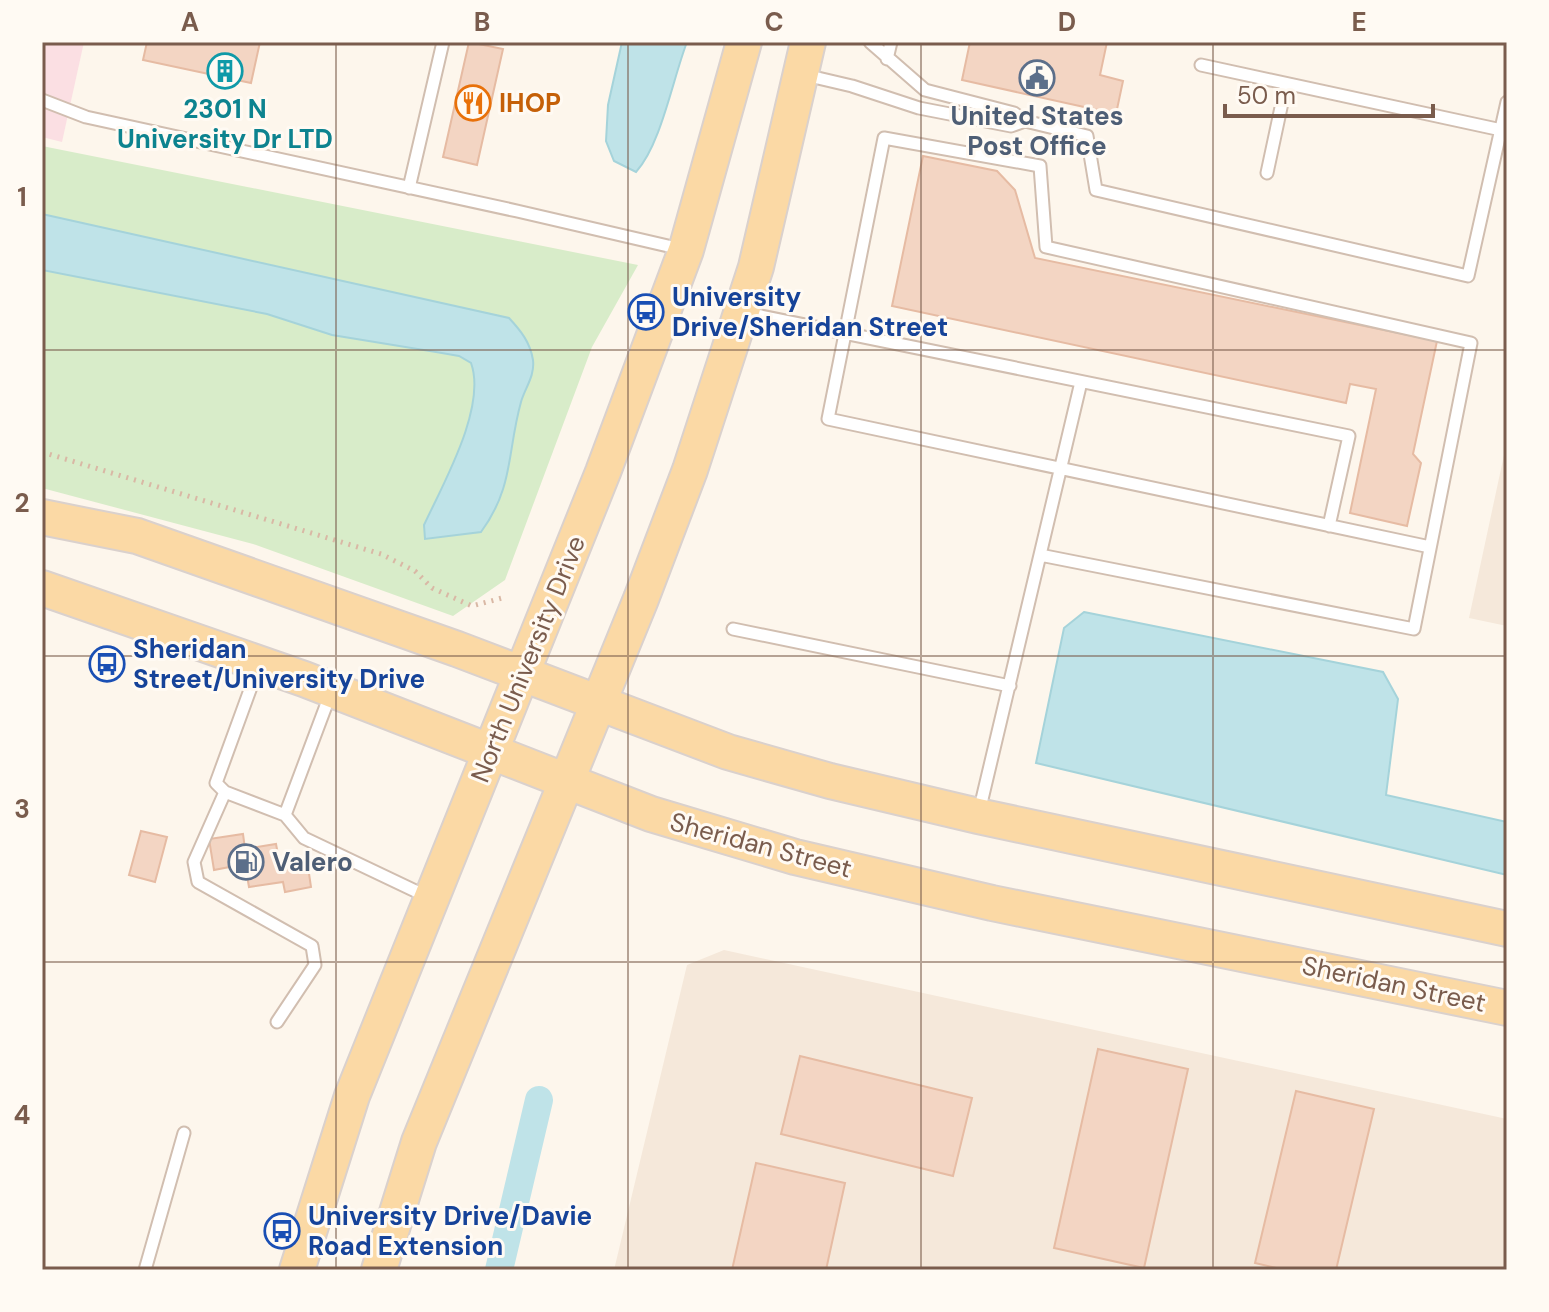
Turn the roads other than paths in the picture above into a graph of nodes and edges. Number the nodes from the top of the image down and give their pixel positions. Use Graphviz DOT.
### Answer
graph roads {
  1 [pos="443,42"];
  2 [pos="744,42"];
  3 [pos="870,42"];
  4 [pos="891,42"];
  5 [pos="804,58"];
  6 [pos="887,59"];
  7 [pos="1201,65"];
  8 [pos="1286,84"];
  9 [pos="42,100"];
  10 [pos="1507,102"];
  11 [pos="1025,121"];
  12 [pos="1504,131"];
  13 [pos="1267,173"];
  14 [pos="409,188"];
  15 [pos="686,250"];
  16 [pos="742,312"];
  17 [pos="845,333"];
  18 [pos="1081,382"];
  19 [pos="1060,468"];
  20 [pos="42,517"];
  21 [pos="1329,526"];
  22 [pos="1430,547"];
  23 [pos="1040,555"];
  24 [pos="42,588"];
  25 [pos="733,629"];
  26 [pos="260,664"];
  27 [pos="522,674"];
  28 [pos="1010,686"];
  29 [pos="332,690"];
  30 [pos="599,703"];
  31 [pos="491,752"];
  32 [pos="567,781"];
  33 [pos="225,792"];
  34 [pos="285,815"];
  35 [pos="978,816"];
  36 [pos="432,899"];
  37 [pos="1507,929"];
  38 [pos="1507,1008"];
  39 [pos="277,1022"];
  40 [pos="184,1133"];
  41 [pos="145,1270"];
  42 [pos="297,1270"];
  43 [pos="379,1270"];
  1 -- 14 [label="lane"];
  2 -- 15 [label="main road, North University Drive"];
  3 -- 6 [label="lane"];
  4 -- 6 [label="lane"];
  5 -- 11 [label="lane"];
  5 -- 16 [label="main road"];
  6 -- 11 [label="lane"];
  7 -- 8 [label="lane"];
  8 -- 12 [label="lane"];
  8 -- 13 [label="lane"];
  9 -- 14 [label="lane"];
  10 -- 12 [label="lane"];
  11 -- 12 [label="lane"];
  14 -- 15 [label="lane"];
  15 -- 27 [label="main road, North University Drive"];
  16 -- 17 [label="lane"];
  16 -- 30 [label="main road"];
  17 -- 18 [label="lane"];
  17 -- 19 [label="lane"];
  17 -- 22 [label="lane"];
  18 -- 19 [label="lane"];
  18 -- 21 [label="lane"];
  19 -- 21 [label="lane"];
  19 -- 23 [label="lane"];
  20 -- 27 [label="main road"];
  21 -- 22 [label="lane"];
  22 -- 23 [label="lane"];
  23 -- 28 [label="lane"];
  24 -- 26 [label="main road, Sheridan Street"];
  25 -- 28 [label="lane"];
  26 -- 29 [label="main road, Sheridan Street"];
  26 -- 33 [label="lane"];
  27 -- 30 [label="main road"];
  27 -- 31 [label="main road, North University Drive"];
  28 -- 35 [label="lane"];
  29 -- 31 [label="main road, Sheridan Street"];
  29 -- 34 [label="lane"];
  30 -- 32 [label="main road"];
  30 -- 35 [label="main road"];
  31 -- 32 [label="main road, Sheridan Street"];
  31 -- 36 [label="main road, North University Drive"];
  32 -- 38 [label="main road, Sheridan Street"];
  32 -- 43 [label="main road"];
  33 -- 34 [label="lane"];
  33 -- 39 [label="lane"];
  34 -- 36 [label="lane"];
  35 -- 37 [label="main road"];
  36 -- 42 [label="main road, North University Drive"];
  40 -- 41 [label="lane"];
}
